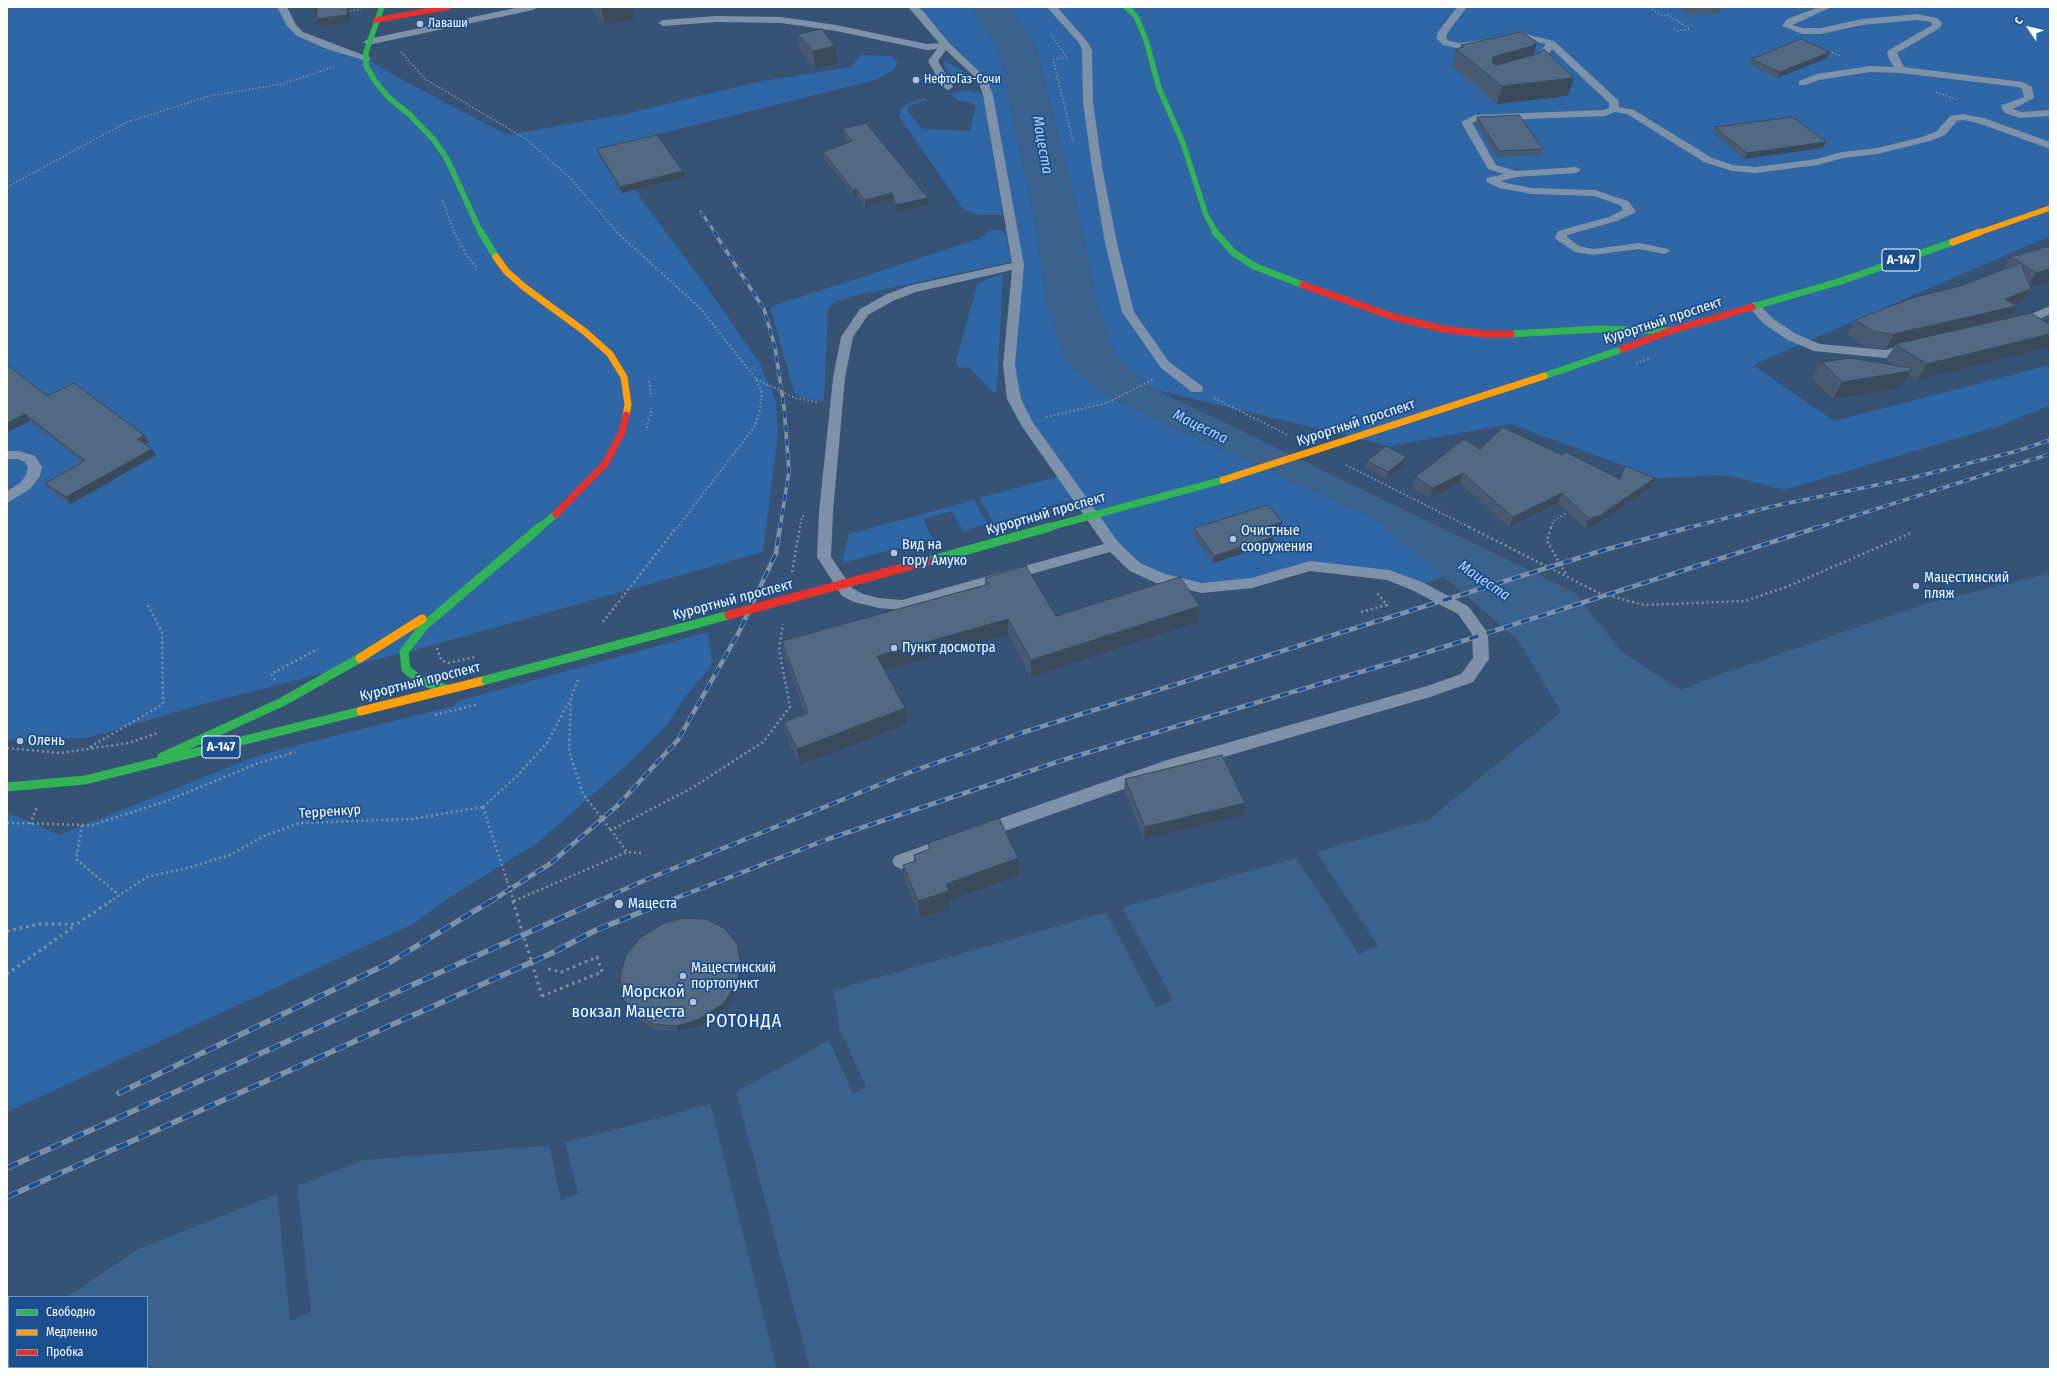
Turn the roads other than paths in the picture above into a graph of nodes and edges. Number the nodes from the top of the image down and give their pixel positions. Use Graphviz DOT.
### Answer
graph roads {
  1 [pos="282,7"];
  2 [pos="382,7"];
  3 [pos="412,7"];
  4 [pos="449,7"];
  5 [pos="533,7"];
  6 [pos="913,7"];
  7 [pos="1052,7"];
  8 [pos="1126,7"];
  9 [pos="1462,7"];
  10 [pos="1827,7"];
  11 [pos="438,9"];
  12 [pos="376,20"];
  13 [pos="663,23"];
  14 [pos="368,42"];
  15 [pos="1552,44"];
  16 [pos="946,46"];
  17 [pos="366,58"];
  18 [pos="1539,59"];
  19 [pos="1901,70"];
  20 [pos="1802,83"];
  21 [pos="948,88"];
  22 [pos="1614,109"];
  23 [pos="2050,113"];
  24 [pos="2050,146"];
  25 [pos="1576,170"];
  26 [pos="1515,174"];
  27 [pos="2049,209"];
  28 [pos="1664,251"];
  29 [pos="1018,265"];
  30 [pos="1754,306"];
  31 [pos="2050,310"];
  32 [pos="2006,327"];
  33 [pos="1670,331"];
  34 [pos="1925,345"];
  35 [pos="1197,389"];
  36 [pos="7,455"];
  37 [pos="7,498"];
  38 [pos="1113,546"];
  39 [pos="463,592"];
  40 [pos="447,689"];
  41 [pos="133,769"];
  42 [pos="7,787"];
  43 [pos="967,838"];
  44 [pos="945,846"];
  45 [pos="901,861"];
  1 -- 17 [label="lane"];
  2 -- 12 [label="main road"];
  3 -- 11 [label="main road"];
  4 -- 11 [label="main road"];
  5 -- 14 [label="lane"];
  6 -- 16 [label="lane"];
  7 -- 35 [label="lane"];
  8 -- 33 [label="main road"];
  9 -- 15 [label="lane"];
  10 -- 19 [label="lane"];
  11 -- 12 [label="main road"];
  12 -- 14 [label="main road"];
  13 -- 16 [label="lane"];
  14 -- 17 [label="main road"];
  15 -- 18 [label="lane"];
  15 -- 22 [label="lane"];
  16 -- 21 [label="lane"];
  16 -- 29 [label="lane"];
  17 -- 39 [label="main road"];
  19 -- 20 [label="lane"];
  19 -- 23 [label="lane"];
  22 -- 24 [label="lane"];
  22 -- 26 [label="lane"];
  25 -- 26 [label="lane"];
  26 -- 28 [label="lane"];
  27 -- 30 [label="main road, Курортный проспект / А-147"];
  29 -- 38 [label="lane"];
  29 -- 38 [label="lane"];
  30 -- 33 [label="main road, Курортный проспект / А-147"];
  30 -- 34 [label="lane"];
  31 -- 32 [label="lane"];
  33 -- 40 [label="main road, Курортный проспект / А-147, bridge"];
  36 -- 37 [label="lane"];
  38 -- 43 [label="lane"];
  39 -- 40 [label="main road"];
  39 -- 41 [label="main road, А-147"];
  40 -- 41 [label="main road, Курортный проспект / А-147"];
  41 -- 42 [label="main road, Курортный проспект / А-147"];
  44 -- 45 [label="lane"];
}
